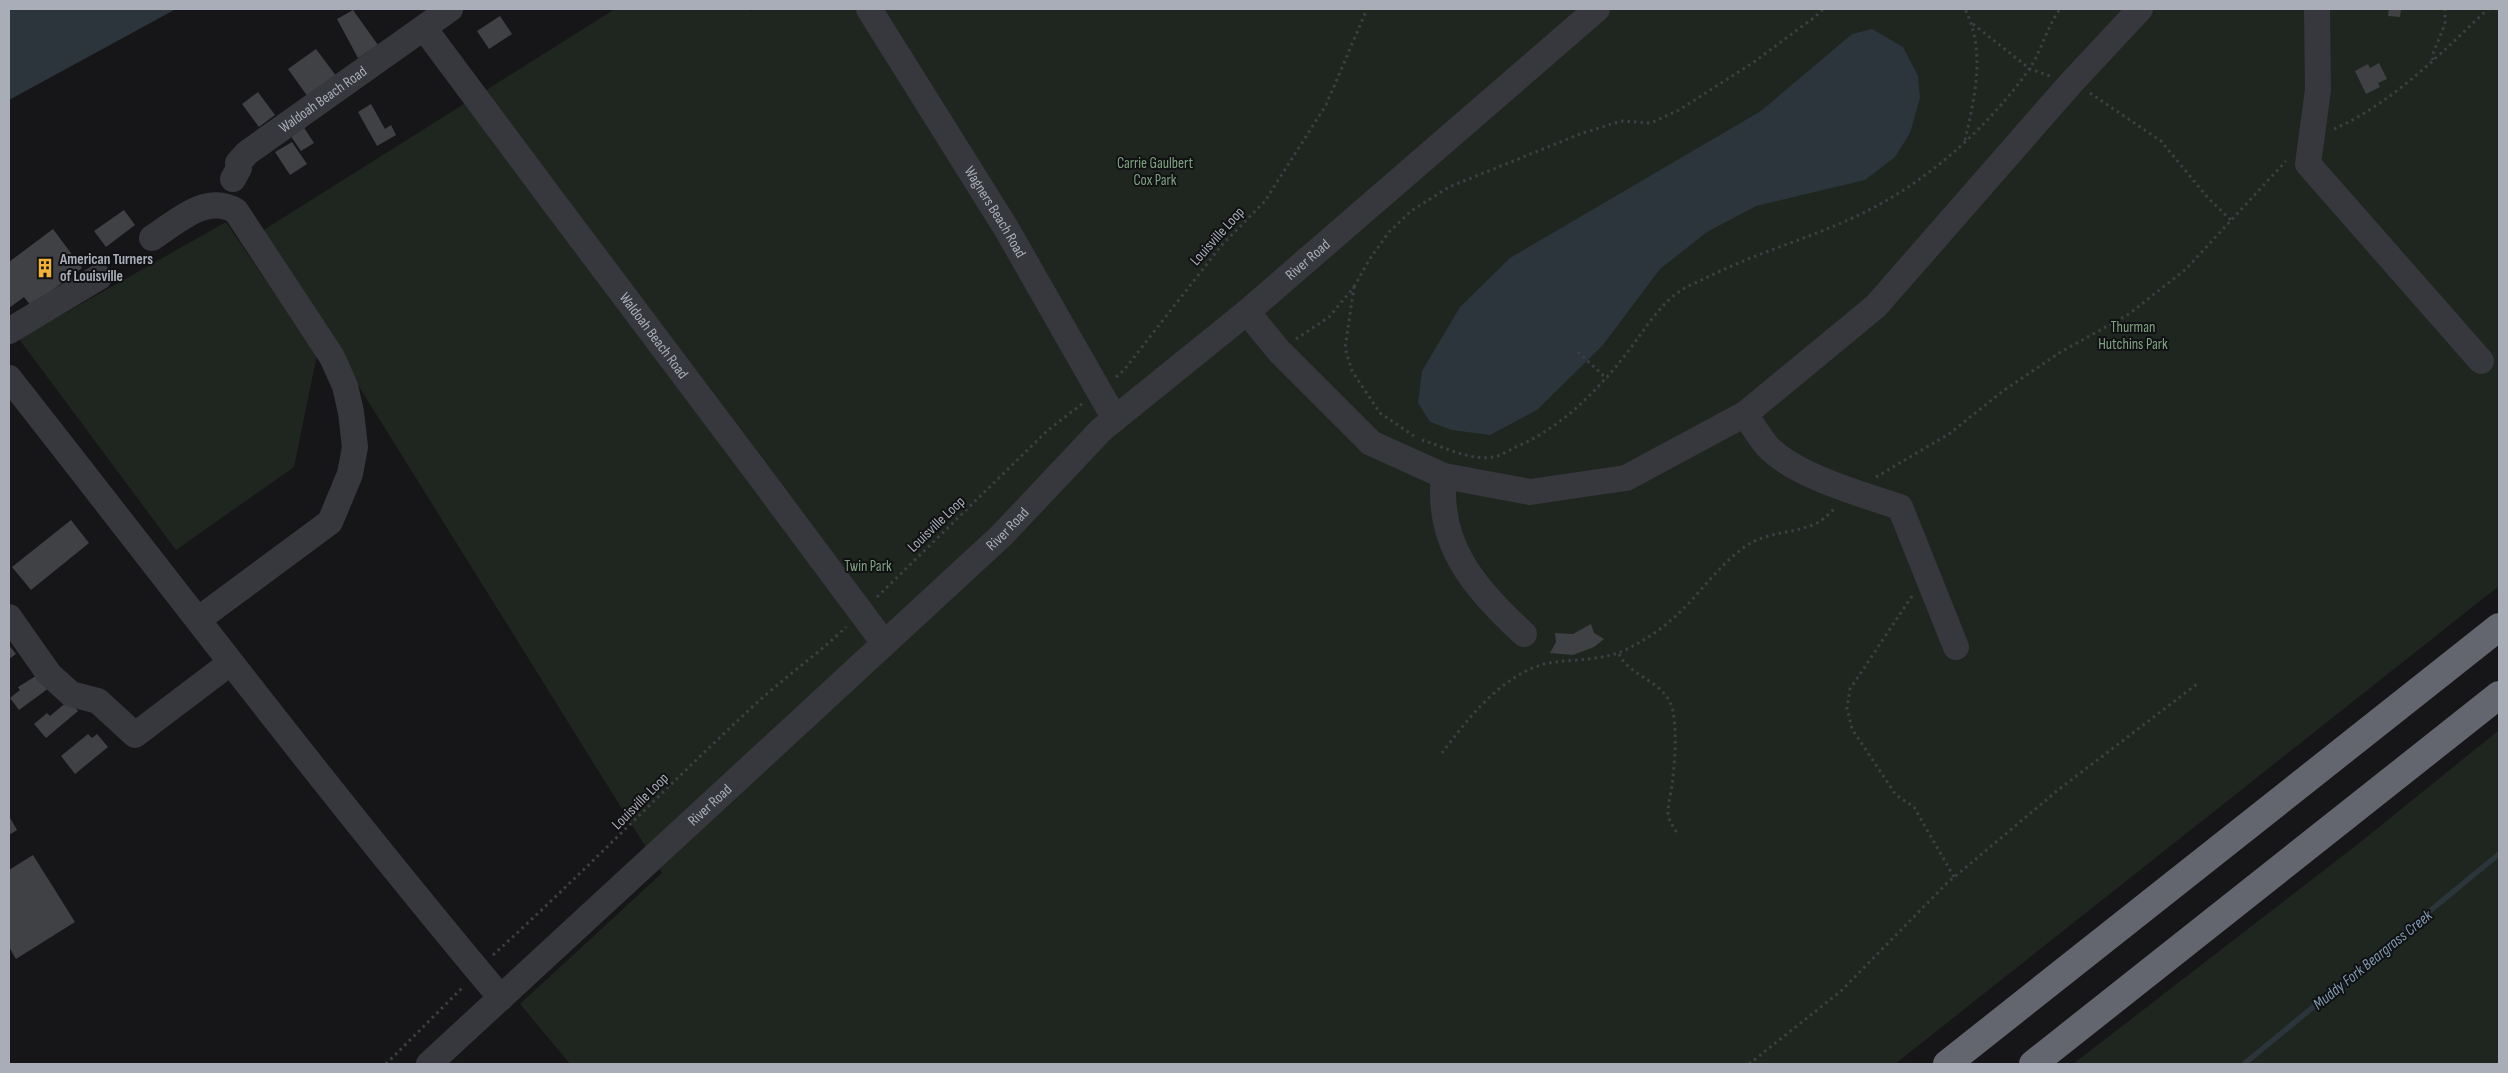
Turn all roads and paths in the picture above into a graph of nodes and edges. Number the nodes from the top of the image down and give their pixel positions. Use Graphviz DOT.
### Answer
graph roads {
  1 [pos="450,9"];
  2 [pos="869,9"];
  3 [pos="1367,9"];
  4 [pos="1597,9"];
  5 [pos="1823,9"];
  6 [pos="1965,9"];
  7 [pos="2060,9"];
  8 [pos="2140,9"];
  9 [pos="2317,9"];
  10 [pos="2445,9"];
  11 [pos="2488,9"];
  12 [pos="1973,24"];
  13 [pos="424,28"];
  14 [pos="2433,60"];
  15 [pos="2030,69"];
  16 [pos="2071,82"];
  17 [pos="2311,139"];
  18 [pos="1965,141"];
  19 [pos="233,179"];
  20 [pos="2232,221"];
  21 [pos="152,238"];
  22 [pos="99,276"];
  23 [pos="1354,287"];
  24 [pos="1247,312"];
  25 [pos="9,331"];
  26 [pos="1279,351"];
  27 [pos="1578,352"];
  28 [pos="2481,361"];
  29 [pos="9,378"];
  30 [pos="1607,379"];
  31 [pos="1098,391"];
  32 [pos="1744,414"];
  33 [pos="1115,419"];
  34 [pos="1444,476"];
  35 [pos="1856,492"];
  36 [pos="1927,574"];
  37 [pos="861,612"];
  38 [pos="9,617"];
  39 [pos="199,619"];
  40 [pos="2499,627"];
  41 [pos="1524,634"];
  42 [pos="884,643"];
  43 [pos="1956,647"];
  44 [pos="1619,654"];
  45 [pos="230,663"];
  46 [pos="2197,684"];
  47 [pos="2499,695"];
  48 [pos="1442,753"];
  49 [pos="1677,833"];
  50 [pos="1954,877"];
  51 [pos="478,971"];
  52 [pos="501,998"];
  53 [pos="386,1064"];
  54 [pos="429,1064"];
  55 [pos="1748,1064"];
  56 [pos="1947,1064"];
  57 [pos="2034,1064"];
  1 -- 13 [label="street, Waldoah Beach Road"];
  2 -- 31 [label="street, Wagners Beach Road"];
  3 -- 31 [label="path, Louisville Loop"];
  4 -- 24 [label="street, River Road"];
  5 -- 23 [label="path"];
  6 -- 12 [label="path"];
  7 -- 15 [label="path"];
  8 -- 16 [label="street"];
  9 -- 17 [label="street"];
  10 -- 14 [label="path"];
  11 -- 14 [label="path"];
  12 -- 15 [label="path"];
  12 -- 18 [label="path"];
  13 -- 19 [label="street, Waldoah Beach Road"];
  13 -- 37 [label="street, Waldoah Beach Road"];
  14 -- 17 [label="path"];
  15 -- 16 [label="path"];
  15 -- 18 [label="path"];
  16 -- 20 [label="path"];
  16 -- 32 [label="street"];
  17 -- 20 [label="path"];
  17 -- 28 [label="street"];
  18 -- 30 [label="path"];
  20 -- 35 [label="path"];
  21 -- 39 [label="street"];
  22 -- 25 [label="street"];
  23 -- 26 [label="path"];
  23 -- 30 [label="path"];
  24 -- 26 [label="street"];
  24 -- 33 [label="street, River Road"];
  26 -- 34 [label="street"];
  27 -- 30 [label="path"];
  29 -- 39 [label="street"];
  31 -- 33 [label="street, Wagners Beach Road"];
  31 -- 37 [label="path, Louisville Loop"];
  32 -- 34 [label="street"];
  32 -- 35 [label="street"];
  33 -- 42 [label="street, River Road"];
  34 -- 41 [label="street"];
  35 -- 36 [label="street"];
  35 -- 44 [label="path"];
  36 -- 43 [label="street"];
  36 -- 50 [label="path"];
  37 -- 42 [label="street, Waldoah Beach Road"];
  37 -- 51 [label="path, Louisville Loop"];
  38 -- 45 [label="street"];
  39 -- 45 [label="street"];
  40 -- 56 [label="highway"];
  42 -- 52 [label="street, River Road"];
  44 -- 48 [label="path"];
  44 -- 49 [label="path"];
  45 -- 51 [label="street"];
  46 -- 50 [label="path"];
  47 -- 57 [label="highway"];
  50 -- 55 [label="path"];
  51 -- 52 [label="street"];
  51 -- 53 [label="path, Louisville Loop"];
  52 -- 54 [label="street, River Road"];
}
